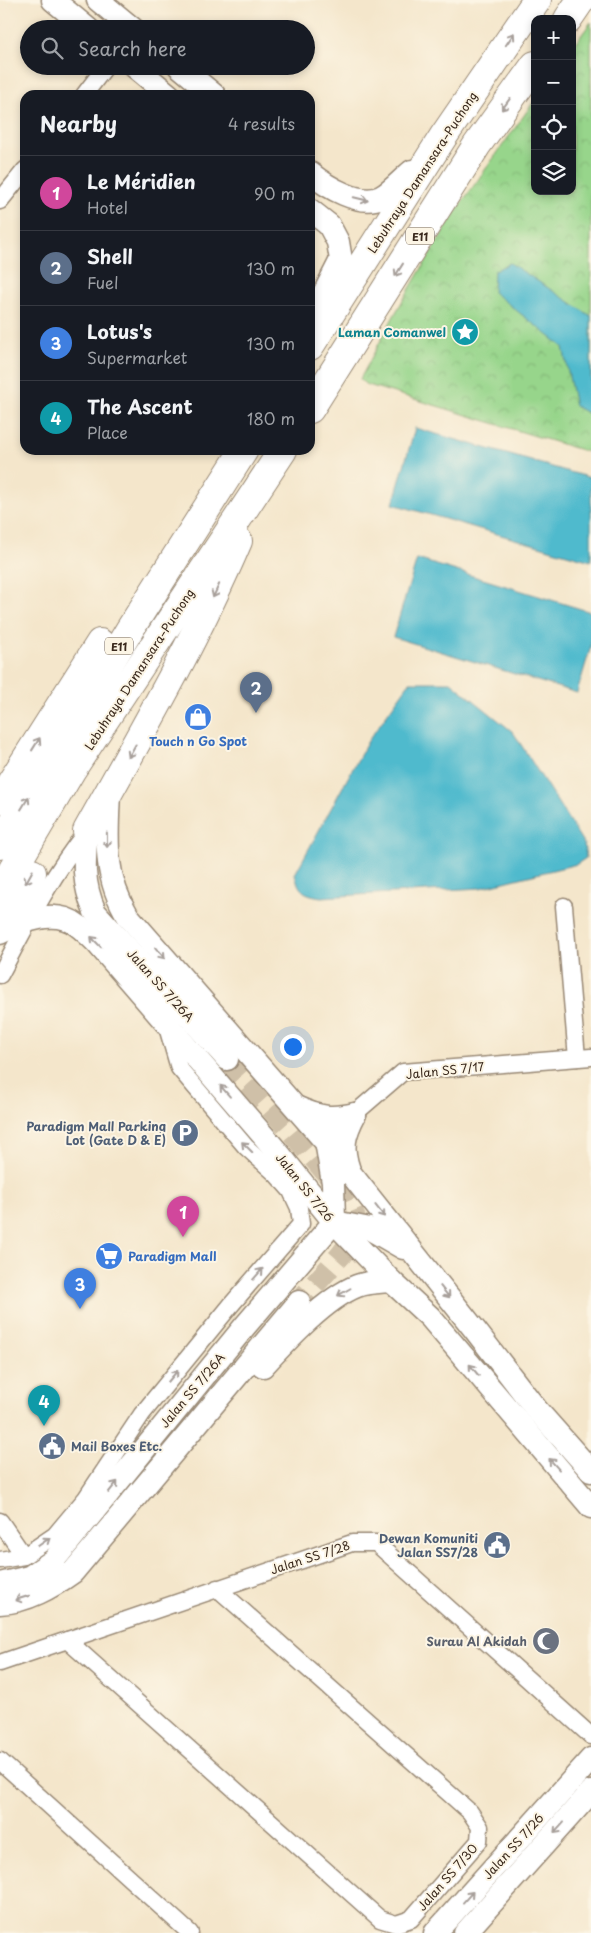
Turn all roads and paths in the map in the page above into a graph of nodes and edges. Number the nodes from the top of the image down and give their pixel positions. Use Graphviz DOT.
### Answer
graph roads {
  1 [pos="53,0"];
  2 [pos="98,0"];
  3 [pos="537,0"];
  4 [pos="581,0"];
  5 [pos="571,15"];
  6 [pos="77,20"];
  7 [pos="122,20"];
  8 [pos="531,70"];
  9 [pos="99,75"];
  10 [pos="145,75"];
  11 [pos="190,75"];
  12 [pos="88,90"];
  13 [pos="163,90"];
  14 [pos="208,90"];
  15 [pos="443,137"];
  16 [pos="412,171"];
  17 [pos="20,176"];
  18 [pos="315,176"];
  19 [pos="0,202"];
  20 [pos="315,214"];
  21 [pos="315,310"];
  22 [pos="315,311"];
  23 [pos="315,338"];
  24 [pos="315,402"];
  25 [pos="222,455"];
  26 [pos="241,455"];
  27 [pos="280,455"];
  28 [pos="281,455"];
  29 [pos="214,555"];
  30 [pos="109,792"];
  31 [pos="0,800"];
  32 [pos="87,831"];
  33 [pos="0,845"];
  34 [pos="0,891"];
  35 [pos="564,906"];
  36 [pos="30,920"];
  37 [pos="0,929"];
  38 [pos="0,933"];
  39 [pos="0,975"];
  40 [pos="166,1022"];
  41 [pos="227,1058"];
  42 [pos="584,1058"];
  43 [pos="295,1107"];
  44 [pos="355,1114"];
  45 [pos="324,1140"];
  46 [pos="350,1173"];
  47 [pos="334,1222"];
  48 [pos="414,1255"];
  49 [pos="391,1281"];
  50 [pos="298,1302"];
  51 [pos="227,1311"];
  52 [pos="245,1326"];
  53 [pos="142,1414"];
  54 [pos="160,1429"];
  55 [pos="591,1471"];
  56 [pos="582,1488"];
  57 [pos="591,1507"];
  58 [pos="0,1521"];
  59 [pos="102,1536"];
  60 [pos="24,1556"];
  61 [pos="0,1560"];
  62 [pos="54,1560"];
  63 [pos="0,1572"];
  64 [pos="0,1584"];
  65 [pos="217,1588"];
  66 [pos="0,1603"];
  67 [pos="67,1640"];
  68 [pos="0,1663"];
  69 [pos="591,1736"];
  70 [pos="591,1759"];
  71 [pos="0,1761"];
  72 [pos="591,1792"];
  73 [pos="190,1933"];
  74 [pos="435,1933"];
  75 [pos="465,1933"];
  1 -- 6 [label="street"];
  2 -- 7 [label="street"];
  15 -- 3 [label="highway, Lebuhraya Damansara–Puchong / E11, one-way"];
  4 -- 5 [label="highway"];
  8 -- 24 [label="highway, E11, one-way"];
  9 -- 12 [label="street"];
  10 -- 13 [label="street"];
  11 -- 14 [label="street"];
  15 -- 16 [label="highway"];
  15 -- 23 [label="highway, Lebuhraya Damansara–Puchong / E11"];
  18 -- 16 [label="street, one-way"];
  16 -- 22 [label="highway"];
  17 -- 19 [label="street"];
  20 -- 21 [label="street"];
  31 -- 25 [label="highway, one-way"];
  33 -- 26 [label="highway, Lebuhraya Damansara–Puchong / E11, one-way"];
  27 -- 29 [label="highway, Lebuhraya Damansara–Puchong / E11"];
  28 -- 30 [label="highway, one-way"];
  29 -- 34 [label="highway, Lebuhraya Damansara–Puchong / E11"];
  29 -- 37 [label="highway, one-way"];
  30 -- 32 [label="highway"];
  30 -- 43 [label="street, one-way"];
  32 -- 36 [label="street"];
  32 -- 41 [label="street, Jalan SS 7/26A"];
  35 -- 42 [label="street"];
  36 -- 38 [label="street, Jalan SS 7/26"];
  36 -- 39 [label="street"];
  40 -- 36 [label="street, Jalan SS 7/26, one-way"];
  47 -- 40 [label="street, Jalan SS 7/26, one-way"];
  51 -- 40 [label="street, one-way"];
  42 -- 44 [label="street, Jalan SS 7/17"];
  43 -- 44 [label="street"];
  43 -- 45 [label="street"];
  44 -- 45 [label="street, Jalan SS 7/17"];
  44 -- 46 [label="street"];
  45 -- 46 [label="street"];
  45 -- 47 [label="street"];
  46 -- 48 [label="street, one-way"];
  47 -- 48 [label="street"];
  47 -- 49 [label="street, Jalan SS 7/26"];
  47 -- 52 [label="street, Jalan SS 7/26A"];
  48 -- 55 [label="street, one-way"];
  56 -- 49 [label="street, Jalan SS 7/26, one-way"];
  49 -- 59 [label="street, one-way"];
  50 -- 59 [label="street, Jalan SS 7/26A"];
  51 -- 52 [label="street"];
  53 -- 51 [label="street, one-way"];
  52 -- 54 [label="street, Jalan SS 7/26A"];
  53 -- 54 [label="street"];
  60 -- 53 [label="street, one-way"];
  62 -- 54 [label="street, Jalan SS 7/26A, one-way"];
  56 -- 57 [label="street, Jalan SS 7/26"];
  58 -- 60 [label="street"];
  59 -- 66 [label="street, Jalan SS 7/26A, one-way"];
  60 -- 61 [label="street"];
  62 -- 63 [label="street"];
  62 -- 64 [label="street, Jalan SS 7/26A"];
  65 -- 67 [label="street, Jalan SS 7/28"];
  65 -- 67 [label="street, Jalan SS 7/30"];
  65 -- 69 [label="street, Jalan SS 7/28"];
  67 -- 68 [label="street, Jalan SS 7/28"];
  74 -- 70 [label="street, Jalan SS 7/26, one-way"];
  71 -- 73 [label="street"];
  72 -- 75 [label="street, Jalan SS 7/26, one-way"];
}
